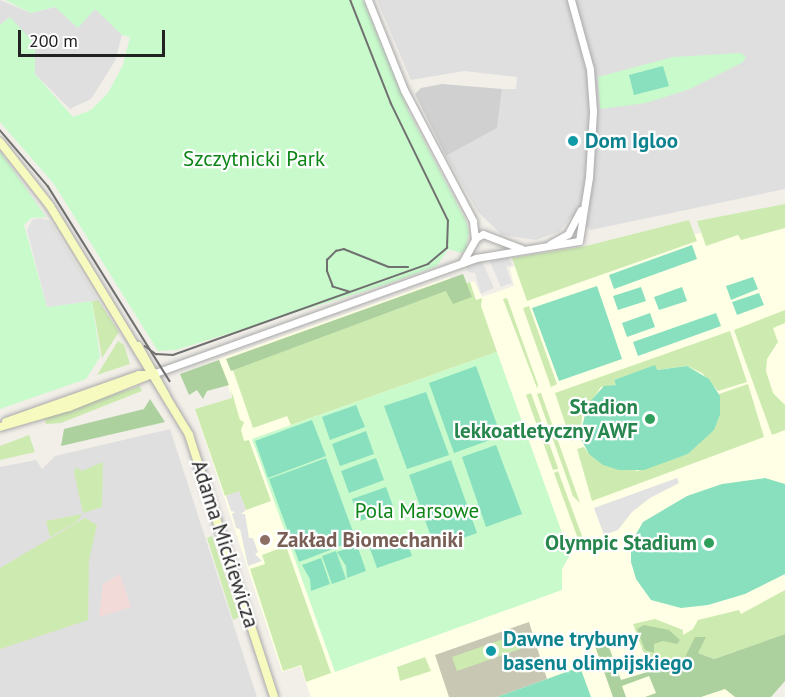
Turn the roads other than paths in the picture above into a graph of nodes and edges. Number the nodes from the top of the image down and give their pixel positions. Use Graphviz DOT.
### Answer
graph roads {
  1 [pos="368,0"];
  2 [pos="571,0"];
  3 [pos="0,142"];
  4 [pos="585,199"];
  5 [pos="473,221"];
  6 [pos="569,232"];
  7 [pos="580,234"];
  8 [pos="494,238"];
  9 [pos="474,243"];
  10 [pos="571,243"];
  11 [pos="546,246"];
  12 [pos="522,249"];
  13 [pos="492,255"];
  14 [pos="481,257"];
  15 [pos="461,264"];
  16 [pos="152,374"];
  17 [pos="0,426"];
  18 [pos="274,697"];
  1 -- 5 [label="street"];
  2 -- 4 [label="street"];
  3 -- 16 [label="main road, Adama Mickiewicza"];
  4 -- 6 [label="street"];
  4 -- 7 [label="street"];
  5 -- 8 [label="street"];
  5 -- 9 [label="street"];
  6 -- 7 [label="street"];
  6 -- 10 [label="street"];
  6 -- 11 [label="street"];
  7 -- 10 [label="street"];
  8 -- 9 [label="street"];
  8 -- 12 [label="street"];
  8 -- 13 [label="street"];
  9 -- 14 [label="street"];
  9 -- 15 [label="street"];
  10 -- 11 [label="street"];
  11 -- 12 [label="street"];
  12 -- 13 [label="street"];
  13 -- 14 [label="street"];
  14 -- 15 [label="street"];
  15 -- 16 [label="street"];
  16 -- 17 [label="main road"];
  16 -- 18 [label="main road, Adama Mickiewicza"];
}
